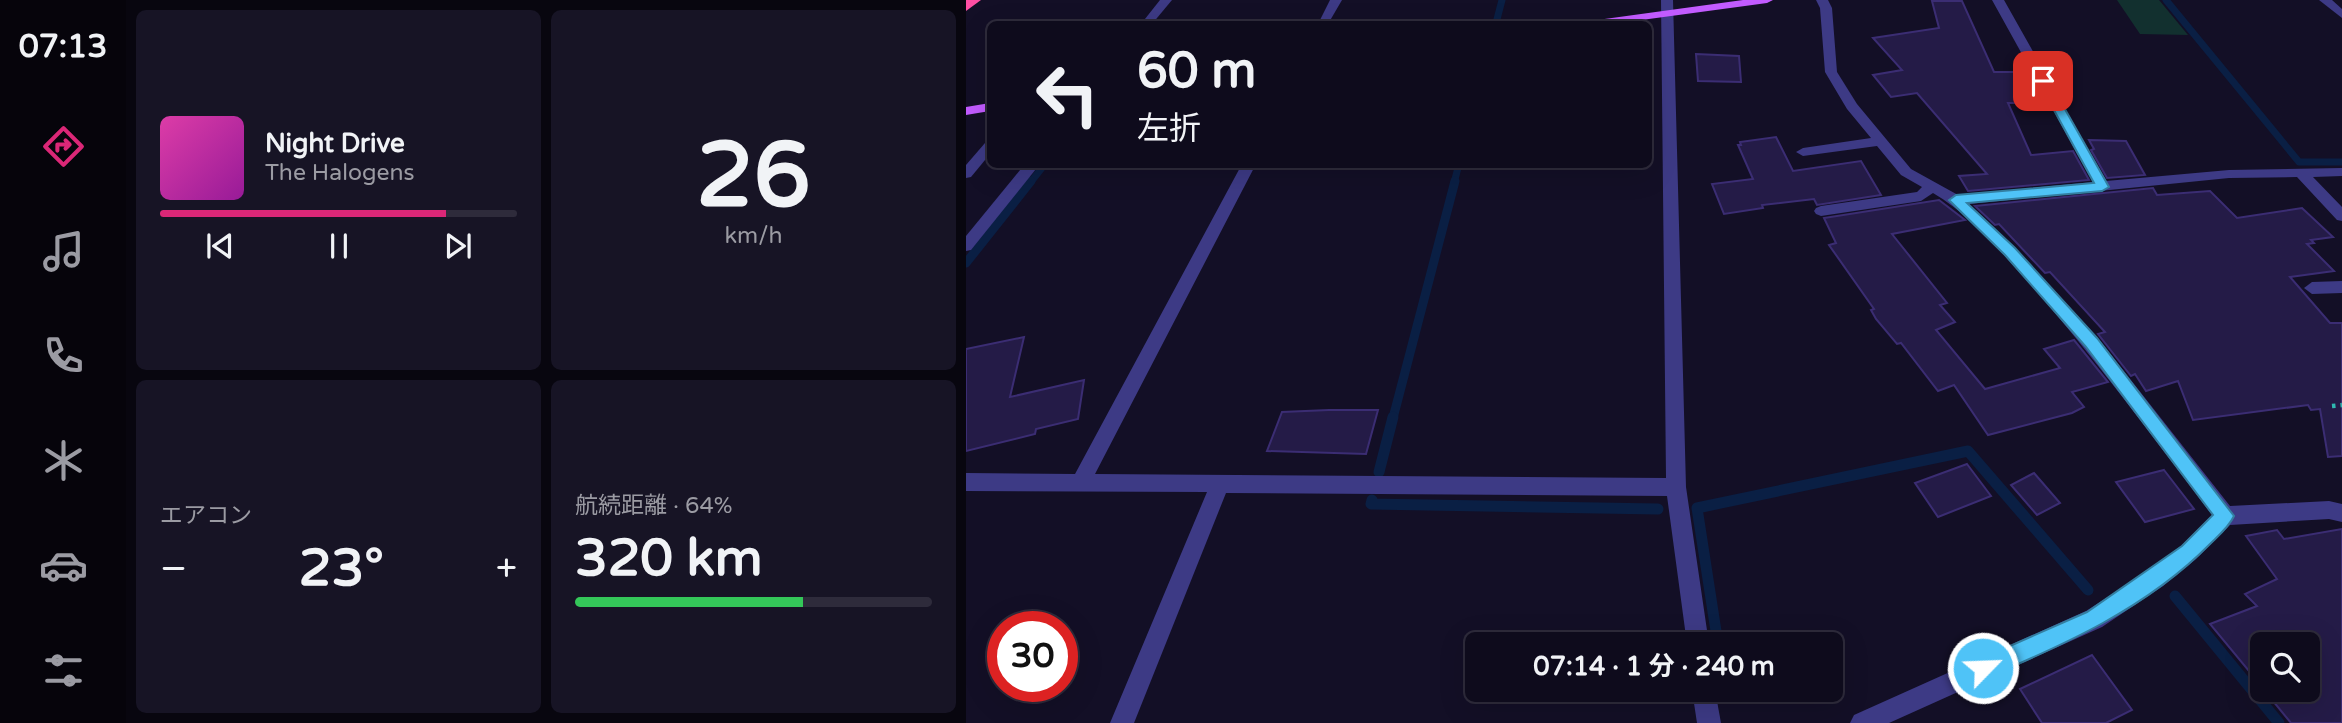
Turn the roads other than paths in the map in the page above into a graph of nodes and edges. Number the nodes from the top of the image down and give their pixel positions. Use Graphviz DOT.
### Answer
graph roads {
  1 [pos="974,0"];
  2 [pos="1166,0"];
  3 [pos="1336,0"];
  4 [pos="1767,0"];
  5 [pos="1822,0"];
  6 [pos="1998,0"];
  7 [pos="2325,0"];
  8 [pos="966,7"];
  9 [pos="1667,7"];
  10 [pos="2342,15"];
  11 [pos="1148,21"];
  12 [pos="1325,21"];
  13 [pos="1604,21"];
  14 [pos="987,108"];
  15 [pos="966,111"];
  16 [pos="1881,141"];
  17 [pos="987,150"];
  18 [pos="1803,152"];
  19 [pos="1029,168"];
  20 [pos="1247,168"];
  21 [pos="2342,172"];
  22 [pos="2300,173"];
  23 [pos="966,174"];
  24 [pos="2102,187"];
  25 [pos="1930,188"];
  26 [pos="1956,200"];
  27 [pos="1821,211"];
  28 [pos="2342,216"];
  29 [pos="966,246"];
  30 [pos="2342,287"];
  31 [pos="2312,288"];
  32 [pos="966,482"];
  33 [pos="1080,483"];
  34 [pos="1220,484"];
  35 [pos="1676,487"];
  36 [pos="2342,513"];
  37 [pos="2225,516"];
  38 [pos="1696,632"];
  39 [pos="1706,702"];
  40 [pos="1122,723"];
  41 [pos="1709,723"];
  42 [pos="1862,723"];
  1 -- 8 [label="highway"];
  2 -- 11 [label="street"];
  3 -- 12 [label="street"];
  4 -- 9 [label="main road"];
  5 -- 16 [label="street"];
  6 -- 24 [label="street"];
  7 -- 10 [label="street"];
  9 -- 13 [label="main road"];
  9 -- 35 [label="street"];
  14 -- 15 [label="main road"];
  16 -- 18 [label="street"];
  16 -- 25 [label="street"];
  17 -- 23 [label="street"];
  19 -- 29 [label="street"];
  20 -- 33 [label="street"];
  21 -- 22 [label="street"];
  22 -- 24 [label="street"];
  22 -- 28 [label="street"];
  24 -- 26 [label="street"];
  25 -- 26 [label="street"];
  25 -- 27 [label="street"];
  26 -- 37 [label="street"];
  30 -- 31 [label="street"];
  32 -- 33 [label="street"];
  33 -- 34 [label="street"];
  34 -- 35 [label="street"];
  34 -- 40 [label="street"];
  35 -- 38 [label="street"];
  36 -- 37 [label="street"];
  37 -- 42 [label="street"];
  39 -- 41 [label="street"];
}
